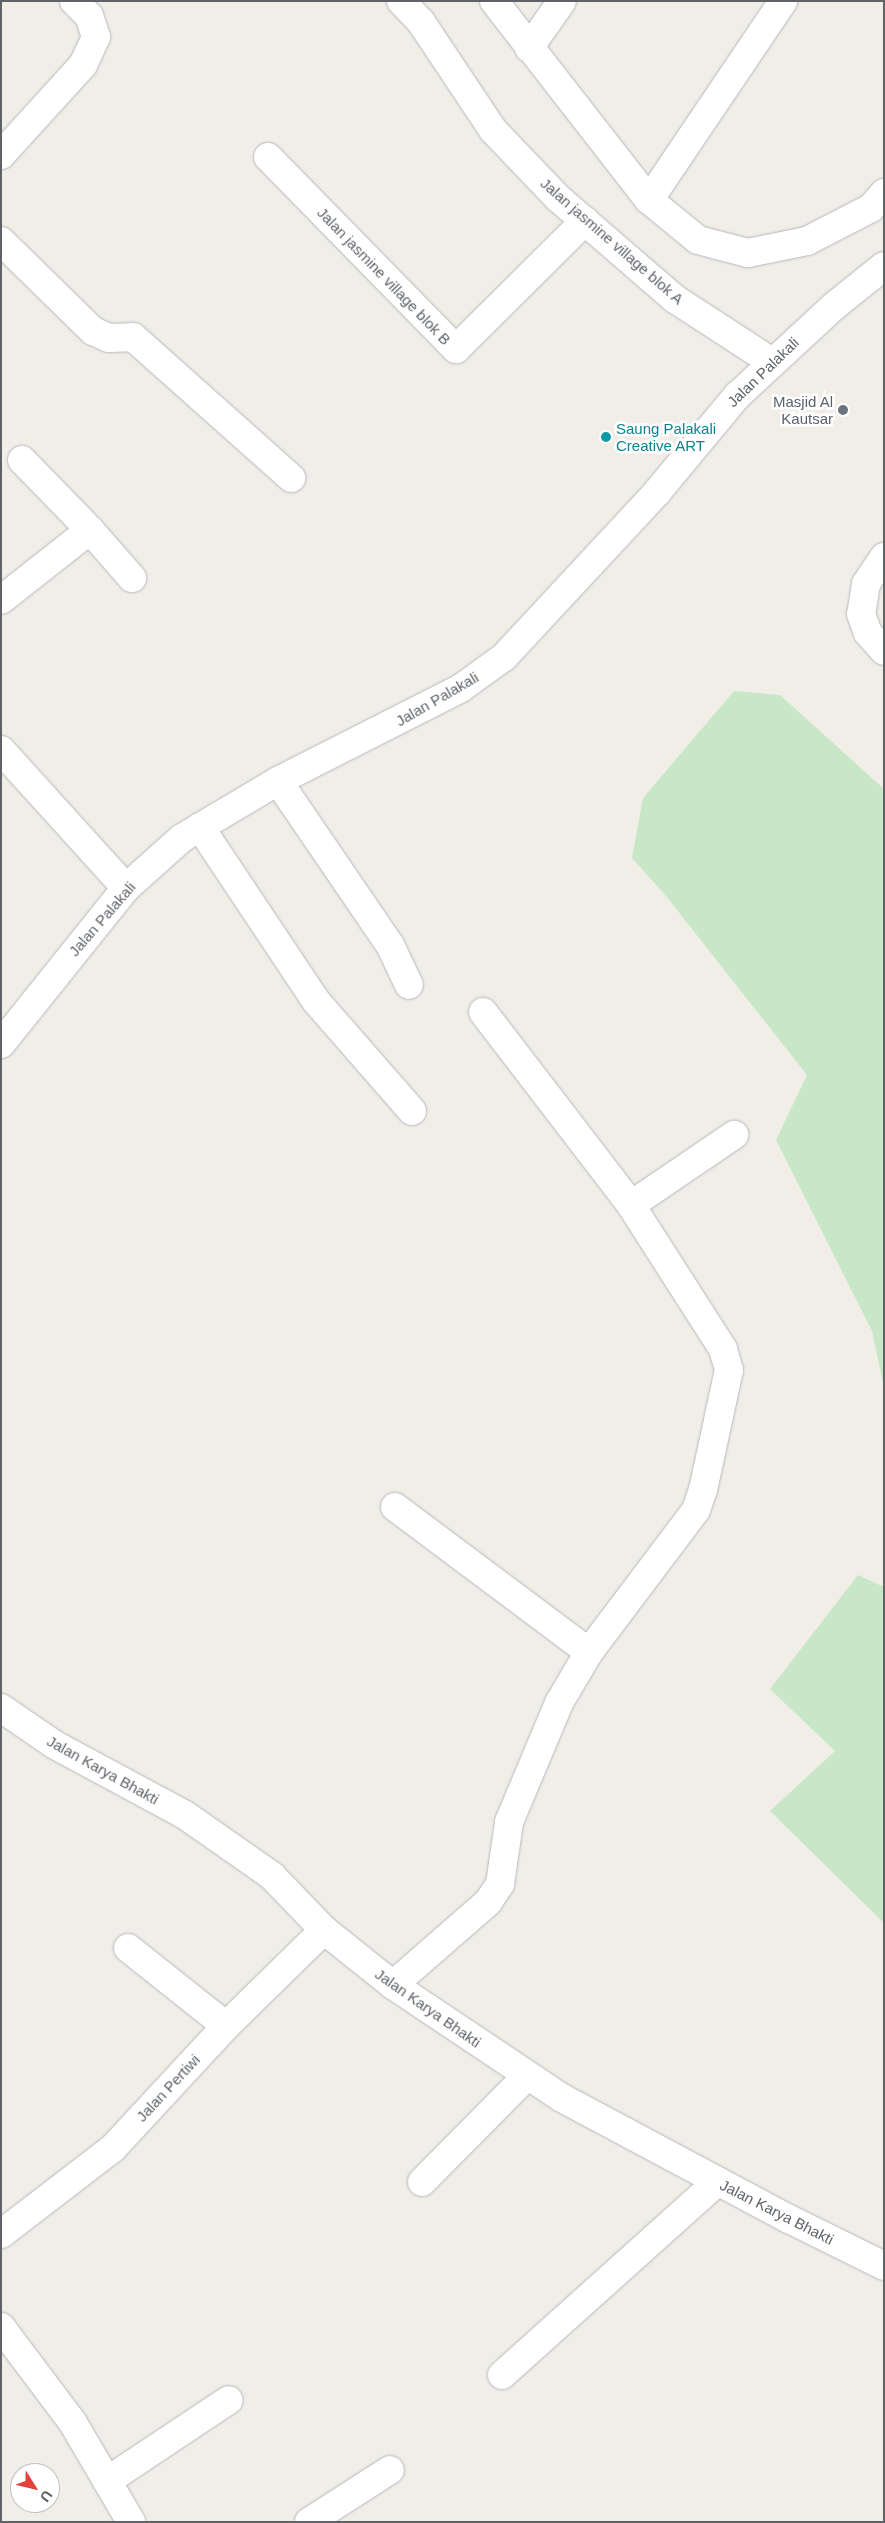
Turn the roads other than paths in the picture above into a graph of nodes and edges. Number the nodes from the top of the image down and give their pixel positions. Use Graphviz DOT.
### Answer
graph roads {
  1 [pos="74,1"];
  2 [pos="402,1"];
  3 [pos="494,1"];
  4 [pos="562,1"];
  5 [pos="783,1"];
  6 [pos="529,48"];
  7 [pos="1,155"];
  8 [pos="268,157"];
  9 [pos="884,193"];
  10 [pos="649,200"];
  11 [pos="585,221"];
  12 [pos="1,241"];
  13 [pos="884,266"];
  14 [pos="772,362"];
  15 [pos="22,460"];
  16 [pos="290,478"];
  17 [pos="90,530"];
  18 [pos="884,558"];
  19 [pos="132,578"];
  20 [pos="1,600"];
  21 [pos="884,652"];
  22 [pos="1,750"];
  23 [pos="278,781"];
  24 [pos="200,827"];
  25 [pos="126,888"];
  26 [pos="409,985"];
  27 [pos="483,1012"];
  28 [pos="1,1044"];
  29 [pos="412,1111"];
  30 [pos="734,1135"];
  31 [pos="631,1205"];
  32 [pos="395,1507"];
  33 [pos="589,1652"];
  34 [pos="1,1708"];
  35 [pos="324,1930"];
  36 [pos="128,1948"];
  37 [pos="393,1985"];
  38 [pos="226,2026"];
  39 [pos="527,2076"];
  40 [pos="422,2182"];
  41 [pos="717,2182"];
  42 [pos="1,2234"];
  43 [pos="884,2266"];
  44 [pos="1,2327"];
  45 [pos="502,2374"];
  46 [pos="229,2400"];
  47 [pos="390,2470"];
  48 [pos="107,2480"];
  49 [pos="131,2522"];
  50 [pos="309,2522"];
  1 -- 7 [label="street"];
  2 -- 11 [label="street, Jalan jasmine village blok A"];
  3 -- 6 [label="street"];
  4 -- 6 [label="street"];
  5 -- 10 [label="street"];
  6 -- 10 [label="street"];
  8 -- 11 [label="street, Jalan jasmine village blok B"];
  9 -- 10 [label="street"];
  11 -- 14 [label="street, Jalan jasmine village blok A"];
  12 -- 16 [label="street"];
  13 -- 14 [label="street, Jalan Palakali"];
  14 -- 23 [label="street, Jalan Palakali"];
  15 -- 17 [label="street"];
  17 -- 19 [label="street"];
  17 -- 20 [label="street"];
  18 -- 21 [label="street"];
  22 -- 25 [label="street"];
  23 -- 24 [label="street, Jalan Palakali"];
  23 -- 26 [label="street"];
  24 -- 25 [label="street, Jalan Palakali"];
  24 -- 29 [label="street"];
  25 -- 28 [label="street, Jalan Palakali"];
  27 -- 31 [label="street"];
  30 -- 31 [label="street"];
  31 -- 33 [label="street"];
  32 -- 33 [label="street"];
  33 -- 37 [label="street"];
  34 -- 35 [label="street, Jalan Karya Bhakti"];
  35 -- 37 [label="street, Jalan Karya Bhakti"];
  35 -- 38 [label="street, Jalan Pertiwi"];
  36 -- 38 [label="street"];
  37 -- 39 [label="street, Jalan Karya Bhakti"];
  38 -- 42 [label="street, Jalan Pertiwi"];
  39 -- 40 [label="street"];
  39 -- 41 [label="street, Jalan Karya Bhakti"];
  41 -- 43 [label="street, Jalan Karya Bhakti"];
  41 -- 45 [label="street"];
  44 -- 48 [label="street"];
  46 -- 48 [label="street"];
  47 -- 50 [label="street"];
  48 -- 49 [label="street"];
}
